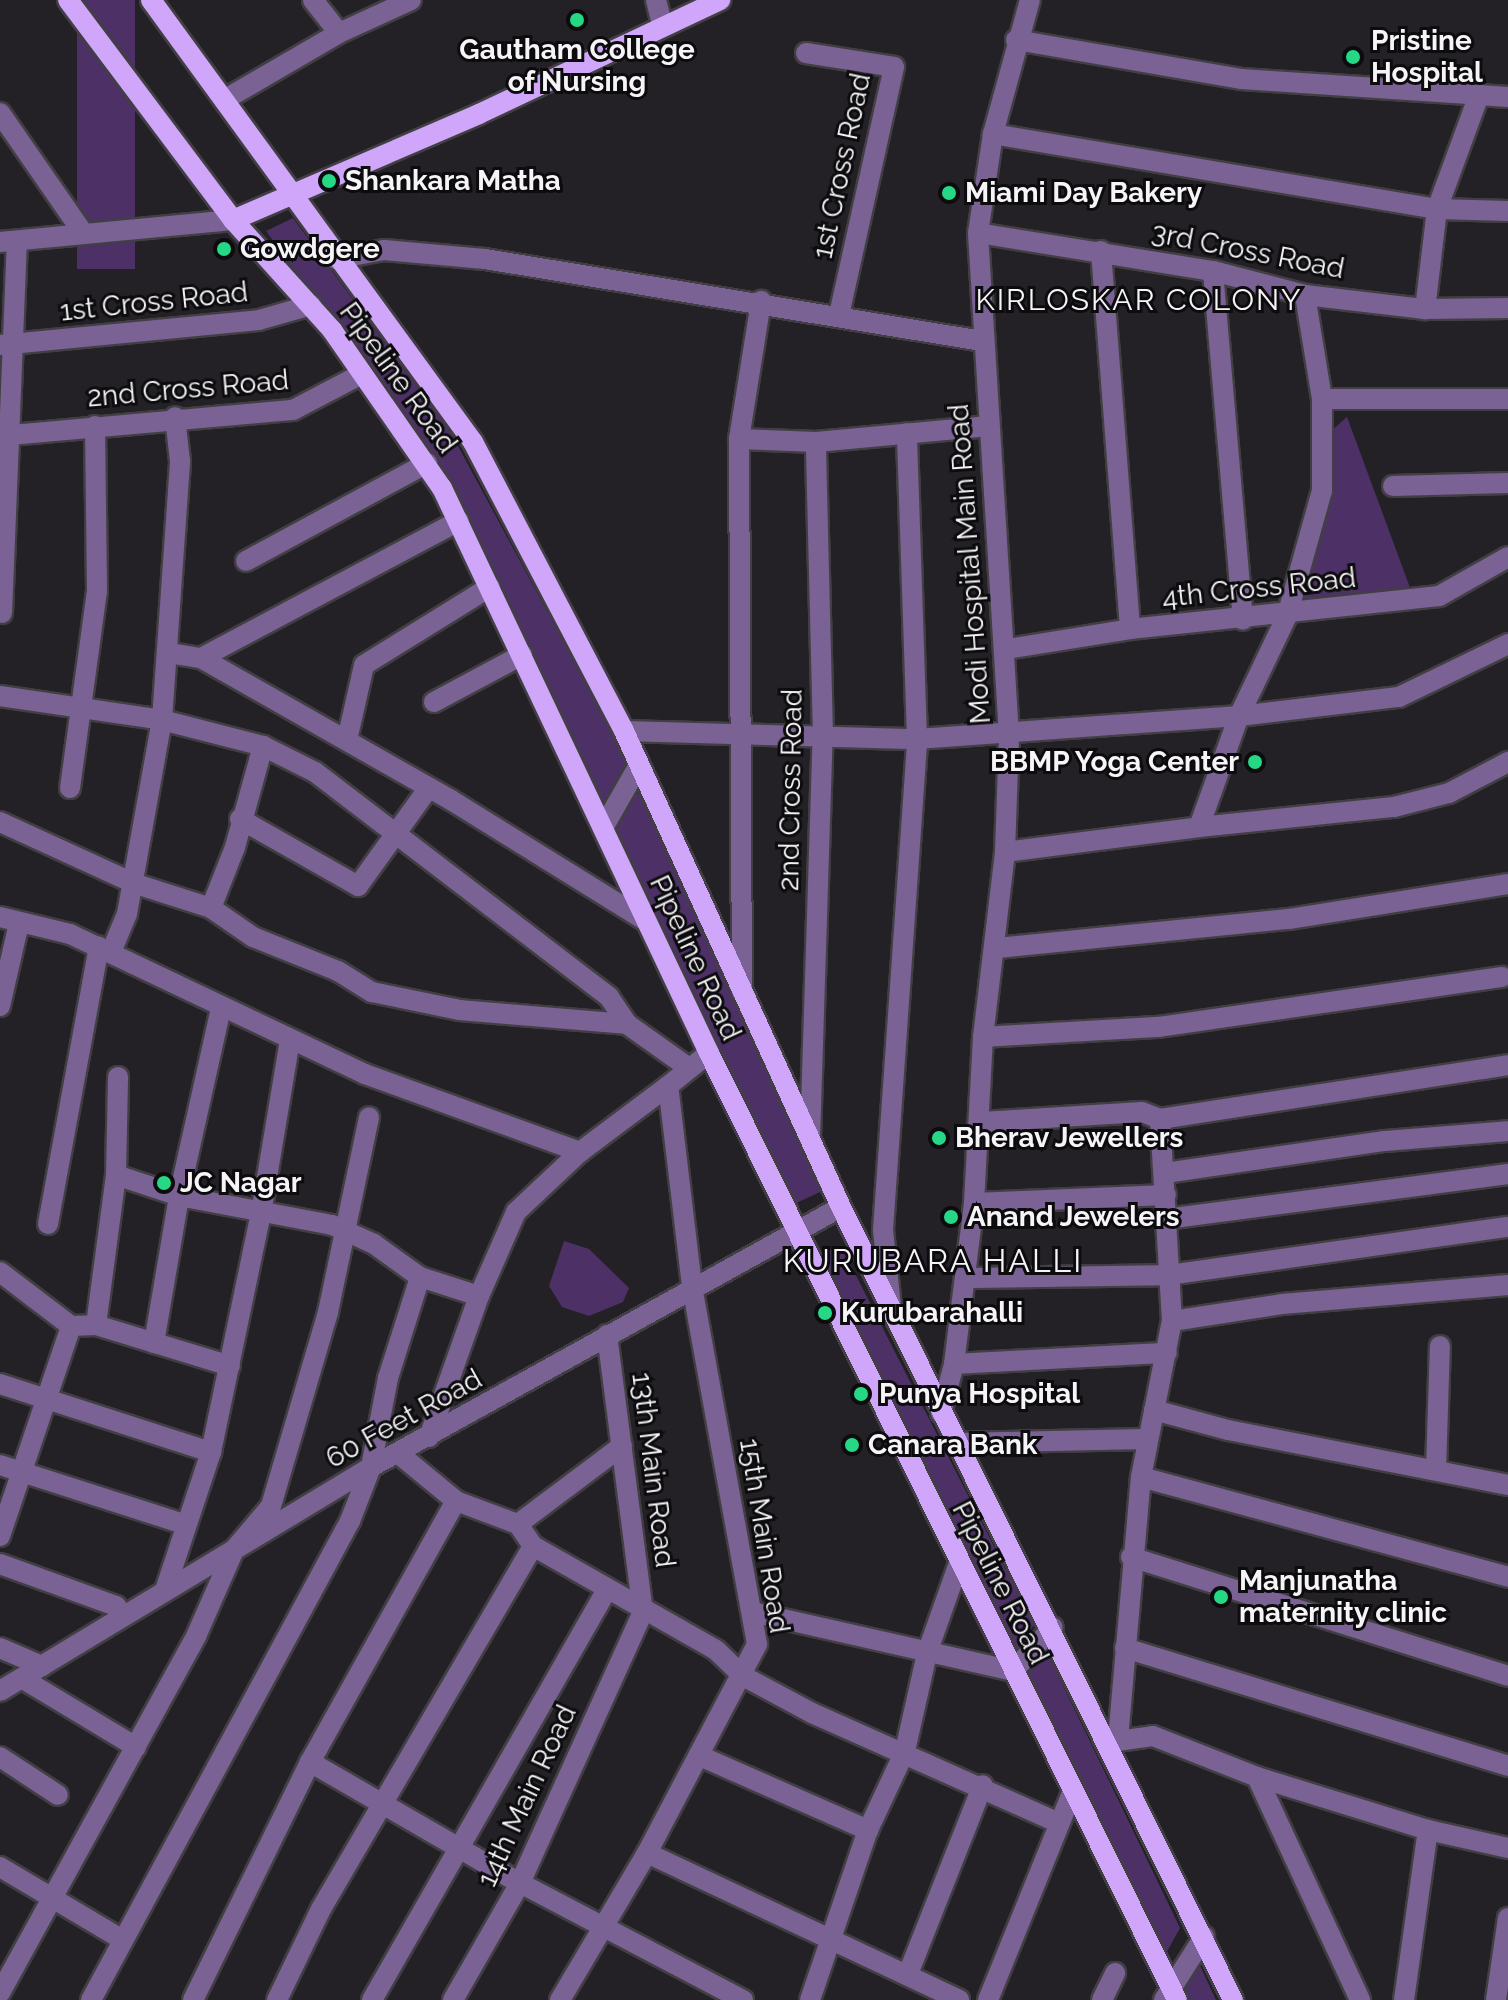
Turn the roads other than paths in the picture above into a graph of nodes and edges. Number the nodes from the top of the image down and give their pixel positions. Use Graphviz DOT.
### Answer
graph roads {
  1 [pos="68,0"];
  2 [pos="151,0"];
  3 [pos="313,0"];
  4 [pos="411,0"];
  5 [pos="656,0"];
  6 [pos="720,0"];
  7 [pos="1030,0"];
  8 [pos="662,24"];
  9 [pos="339,33"];
  10 [pos="1016,40"];
  11 [pos="806,53"];
  12 [pos="1479,95"];
  13 [pos="1508,97"];
  14 [pos="224,100"];
  15 [pos="0,113"];
  16 [pos="993,134"];
  17 [pos="292,198"];
  18 [pos="1437,209"];
  19 [pos="1508,211"];
  20 [pos="233,220"];
  21 [pos="83,233"];
  22 [pos="978,233"];
  23 [pos="8,242"];
  24 [pos="1101,251"];
  25 [pos="336,259"];
  26 [pos="1213,271"];
  27 [pos="1305,295"];
  28 [pos="761,301"];
  29 [pos="311,305"];
  30 [pos="1508,308"];
  31 [pos="1425,309"];
  32 [pos="839,315"];
  33 [pos="982,341"];
  34 [pos="8,344"];
  35 [pos="362,374"];
  36 [pos="1322,399"];
  37 [pos="1508,399"];
  38 [pos="175,417"];
  39 [pos="95,426"];
  40 [pos="989,426"];
  41 [pos="907,433"];
  42 [pos="11,435"];
  43 [pos="739,439"];
  44 [pos="816,442"];
  45 [pos="427,463"];
  46 [pos="1508,483"];
  47 [pos="1393,486"];
  48 [pos="459,521"];
  49 [pos="1508,557"];
  50 [pos="246,561"];
  51 [pos="490,587"];
  52 [pos="2,613"];
  53 [pos="1287,616"];
  54 [pos="1243,620"];
  55 [pos="1130,629"];
  56 [pos="1508,644"];
  57 [pos="1007,649"];
  58 [pos="169,653"];
  59 [pos="522,655"];
  60 [pos="201,658"];
  61 [pos="0,696"];
  62 [pos="434,702"];
  63 [pos="80,707"];
  64 [pos="1239,716"];
  65 [pos="162,720"];
  66 [pos="624,731"];
  67 [pos="823,736"];
  68 [pos="1009,736"];
  69 [pos="738,737"];
  70 [pos="917,739"];
  71 [pos="347,740"];
  72 [pos="263,746"];
  73 [pos="1508,762"];
  74 [pos="639,765"];
  75 [pos="70,788"];
  76 [pos="428,789"];
  77 [pos="240,819"];
  78 [pos="0,822"];
  79 [pos="1199,827"];
  80 [pos="603,828"];
  81 [pos="398,836"];
  82 [pos="1005,852"];
  83 [pos="133,883"];
  84 [pos="1508,884"];
  85 [pos="211,908"];
  86 [pos="10,920"];
  87 [pos="646,921"];
  88 [pos="997,948"];
  89 [pos="105,949"];
  90 [pos="1502,977"];
  91 [pos="743,994"];
  92 [pos="0,1006"];
  93 [pos="221,1008"];
  94 [pos="627,1024"];
  95 [pos="983,1037"];
  96 [pos="290,1040"];
  97 [pos="709,1053"];
  98 [pos="1508,1065"];
  99 [pos="689,1068"];
  100 [pos="118,1077"];
  101 [pos="668,1086"];
  102 [pos="369,1117"];
  103 [pos="1160,1119"];
  104 [pos="982,1122"];
  105 [pos="1508,1131"];
  106 [pos="810,1139"];
  107 [pos="580,1152"];
  108 [pos="1165,1173"];
  109 [pos="1508,1174"];
  110 [pos="116,1175"];
  111 [pos="1166,1195"];
  112 [pos="179,1196"];
  113 [pos="974,1203"];
  114 [pos="841,1207"];
  115 [pos="261,1213"];
  116 [pos="1166,1219"];
  117 [pos="48,1224"];
  118 [pos="1508,1227"];
  119 [pos="345,1231"];
  120 [pos="795,1231"];
  121 [pos="1169,1275"];
  122 [pos="420,1277"];
  123 [pos="965,1278"];
  124 [pos="2,1281"];
  125 [pos="1508,1285"];
  126 [pos="692,1286"];
  127 [pos="479,1296"];
  128 [pos="891,1307"];
  129 [pos="1172,1321"];
  130 [pos="96,1325"];
  131 [pos="71,1326"];
  132 [pos="607,1335"];
  133 [pos="154,1343"];
  134 [pos="1440,1346"];
  135 [pos="1167,1353"];
  136 [pos="954,1364"];
  137 [pos="230,1366"];
  138 [pos="0,1384"];
  139 [pos="48,1397"];
  140 [pos="1154,1410"];
  141 [pos="941,1413"];
  142 [pos="429,1437"];
  143 [pos="1147,1439"];
  144 [pos="956,1443"];
  145 [pos="622,1446"];
  146 [pos="211,1452"];
  147 [pos="399,1454"];
  148 [pos="0,1465"];
  149 [pos="371,1467"];
  150 [pos="1436,1470"];
  151 [pos="23,1472"];
  152 [pos="1141,1477"];
  153 [pos="1508,1485"];
  154 [pos="456,1501"];
  155 [pos="184,1524"];
  156 [pos="518,1524"];
  157 [pos="0,1536"];
  158 [pos="533,1546"];
  159 [pos="234,1550"];
  160 [pos="1131,1557"];
  161 [pos="0,1564"];
  162 [pos="958,1566"];
  163 [pos="1508,1577"];
  164 [pos="607,1589"];
  165 [pos="165,1590"];
  166 [pos="643,1612"];
  167 [pos="752,1612"];
  168 [pos="123,1615"];
  169 [pos="1053,1627"];
  170 [pos="0,1648"];
  171 [pos="1125,1648"];
  172 [pos="927,1653"];
  173 [pos="42,1666"];
  174 [pos="1013,1671"];
  175 [pos="743,1676"];
  176 [pos="1508,1676"];
  177 [pos="23,1679"];
  178 [pos="0,1691"];
  179 [pos="1114,1740"];
  180 [pos="136,1747"];
  181 [pos="905,1751"];
  182 [pos="700,1756"];
  183 [pos="0,1757"];
  184 [pos="310,1762"];
  185 [pos="1508,1766"];
  186 [pos="1257,1777"];
  187 [pos="983,1785"];
  188 [pos="1073,1791"];
  189 [pos="58,1795"];
  190 [pos="385,1805"];
  191 [pos="1059,1823"];
  192 [pos="868,1830"];
  193 [pos="1428,1830"];
  194 [pos="459,1846"];
  195 [pos="1508,1848"];
  196 [pos="647,1853"];
  197 [pos="0,1867"];
  198 [pos="520,1883"];
  199 [pos="54,1900"];
  200 [pos="1508,1918"];
  201 [pos="604,1927"];
  202 [pos="1204,1937"];
  203 [pos="123,1940"];
  204 [pos="831,1944"];
  205 [pos="6,1970"];
  206 [pos="1115,1973"];
  207 [pos="908,1974"];
  208 [pos="0,1993"];
  209 [pos="1171,1996"];
  210 [pos="91,2000"];
  211 [pos="193,2000"];
  212 [pos="277,2000"];
  213 [pos="372,2000"];
  214 [pos="453,2000"];
  215 [pos="560,2000"];
  216 [pos="743,2000"];
  217 [pos="810,2000"];
  218 [pos="959,2000"];
  219 [pos="988,2000"];
  220 [pos="1102,2000"];
  221 [pos="1233,2000"];
  222 [pos="1360,2000"];
  223 [pos="1404,2000"];
  224 [pos="1496,2000"];
  1 -- 20 [label="main road, Pipeline Road"];
  2 -- 14 [label="main road, Pipeline Road"];
  3 -- 9 [label="street"];
  4 -- 9 [label="street"];
  5 -- 8 [label="street"];
  6 -- 8 [label="main road"];
  7 -- 10 [label="street, Modi Hospital Main Road"];
  8 -- 17 [label="main road"];
  9 -- 14 [label="street"];
  10 -- 12 [label="street"];
  10 -- 16 [label="street, Modi Hospital Main Road"];
  11 -- 32 [label="street, 1st Cross Road"];
  12 -- 13 [label="street"];
  12 -- 18 [label="street"];
  14 -- 17 [label="main road, Pipeline Road"];
  15 -- 21 [label="street"];
  16 -- 18 [label="street"];
  16 -- 22 [label="street, Modi Hospital Main Road"];
  17 -- 20 [label="main road"];
  17 -- 25 [label="main road, Pipeline Road"];
  18 -- 19 [label="street"];
  18 -- 31 [label="street"];
  20 -- 21 [label="street"];
  20 -- 29 [label="main road, Pipeline Road"];
  21 -- 23 [label="street"];
  22 -- 24 [label="street, 3rd Cross Road"];
  22 -- 33 [label="street, Modi Hospital Main Road"];
  23 -- 34 [label="street"];
  24 -- 26 [label="street, 3rd Cross Road"];
  24 -- 55 [label="street"];
  25 -- 28 [label="street"];
  25 -- 66 [label="main road, Pipeline Road"];
  26 -- 27 [label="street, 3rd Cross Road"];
  26 -- 54 [label="street"];
  27 -- 31 [label="street, 3rd Cross Road"];
  27 -- 36 [label="street"];
  28 -- 32 [label="street"];
  28 -- 43 [label="street"];
  29 -- 34 [label="street, 1st Cross Road"];
  29 -- 35 [label="main road, Pipeline Road"];
  30 -- 31 [label="street, 3rd Cross Road"];
  32 -- 33 [label="street"];
  33 -- 40 [label="street, Modi Hospital Main Road"];
  34 -- 42 [label="street"];
  35 -- 38 [label="street, 2nd Cross Road"];
  35 -- 45 [label="main road, Pipeline Road"];
  36 -- 37 [label="street"];
  36 -- 53 [label="street"];
  38 -- 39 [label="street, 2nd Cross Road"];
  38 -- 58 [label="street"];
  39 -- 42 [label="street, 2nd Cross Road"];
  39 -- 63 [label="street"];
  40 -- 41 [label="street"];
  40 -- 57 [label="street, Modi Hospital Main Road"];
  41 -- 44 [label="street"];
  41 -- 70 [label="street"];
  42 -- 52 [label="street"];
  43 -- 44 [label="street"];
  43 -- 69 [label="street"];
  44 -- 67 [label="street, 2nd Cross Road"];
  45 -- 48 [label="main road, Pipeline Road"];
  45 -- 50 [label="street"];
  46 -- 47 [label="street"];
  48 -- 51 [label="main road, Pipeline Road"];
  48 -- 60 [label="street"];
  49 -- 53 [label="street, 4th Cross Road"];
  51 -- 59 [label="main road, Pipeline Road"];
  51 -- 71 [label="street"];
  53 -- 54 [label="street, 4th Cross Road"];
  53 -- 64 [label="street"];
  54 -- 55 [label="street, 4th Cross Road"];
  55 -- 57 [label="street, 4th Cross Road"];
  56 -- 64 [label="street"];
  57 -- 68 [label="street, Modi Hospital Main Road"];
  58 -- 60 [label="street"];
  58 -- 65 [label="street"];
  59 -- 62 [label="street"];
  59 -- 80 [label="main road, Pipeline Road"];
  60 -- 71 [label="street"];
  61 -- 63 [label="street"];
  63 -- 65 [label="street"];
  63 -- 75 [label="street"];
  64 -- 68 [label="street"];
  64 -- 79 [label="street"];
  65 -- 72 [label="street"];
  65 -- 83 [label="street"];
  66 -- 69 [label="street"];
  66 -- 74 [label="main road, Pipeline Road"];
  67 -- 69 [label="street"];
  67 -- 70 [label="street"];
  67 -- 106 [label="street, 2nd Cross Road"];
  68 -- 70 [label="street"];
  68 -- 82 [label="street, Modi Hospital Main Road"];
  69 -- 91 [label="street"];
  70 -- 128 [label="street"];
  71 -- 76 [label="street"];
  72 -- 77 [label="street"];
  72 -- 81 [label="street"];
  73 -- 79 [label="street"];
  74 -- 80 [label="street"];
  74 -- 91 [label="main road, Pipeline Road"];
  76 -- 81 [label="street"];
  76 -- 87 [label="street"];
  77 -- 81 [label="street"];
  77 -- 85 [label="street"];
  78 -- 83 [label="street"];
  79 -- 82 [label="street"];
  80 -- 87 [label="main road, Pipeline Road"];
  81 -- 94 [label="street"];
  82 -- 88 [label="street, Modi Hospital Main Road"];
  83 -- 85 [label="street"];
  83 -- 89 [label="street"];
  84 -- 88 [label="street"];
  85 -- 94 [label="street"];
  86 -- 89 [label="street"];
  86 -- 92 [label="street"];
  87 -- 97 [label="main road, Pipeline Road"];
  88 -- 95 [label="street, Modi Hospital Main Road"];
  89 -- 93 [label="street"];
  89 -- 117 [label="street"];
  90 -- 95 [label="street"];
  91 -- 106 [label="main road, Pipeline Road"];
  93 -- 96 [label="street"];
  93 -- 112 [label="street"];
  94 -- 99 [label="street"];
  95 -- 104 [label="street, Modi Hospital Main Road"];
  96 -- 107 [label="street"];
  96 -- 115 [label="street"];
  97 -- 99 [label="street"];
  97 -- 120 [label="main road, Pipeline Road"];
  98 -- 103 [label="street"];
  99 -- 101 [label="street"];
  100 -- 110 [label="street"];
  101 -- 107 [label="street"];
  101 -- 126 [label="street, 15th Main Road"];
  102 -- 119 [label="street"];
  103 -- 104 [label="street"];
  103 -- 108 [label="street"];
  104 -- 113 [label="street, Modi Hospital Main Road"];
  105 -- 108 [label="street"];
  106 -- 114 [label="main road, Pipeline Road"];
  107 -- 127 [label="street"];
  108 -- 111 [label="street"];
  109 -- 116 [label="street"];
  110 -- 112 [label="street"];
  110 -- 130 [label="street"];
  111 -- 113 [label="street"];
  111 -- 116 [label="street"];
  112 -- 115 [label="street"];
  112 -- 133 [label="street"];
  113 -- 123 [label="street, Modi Hospital Main Road"];
  114 -- 120 [label="street, 60 Feet Road"];
  114 -- 128 [label="main road, Pipeline Road"];
  115 -- 119 [label="street"];
  115 -- 137 [label="street"];
  116 -- 121 [label="street"];
  118 -- 121 [label="street"];
  119 -- 122 [label="street"];
  119 -- 159 [label="street"];
  120 -- 126 [label="street, 60 Feet Road"];
  120 -- 162 [label="main road, Pipeline Road"];
  121 -- 123 [label="street"];
  121 -- 129 [label="street"];
  122 -- 127 [label="street"];
  122 -- 149 [label="street"];
  123 -- 136 [label="street, Modi Hospital Main Road"];
  124 -- 131 [label="street"];
  125 -- 129 [label="street"];
  126 -- 132 [label="street, 60 Feet Road"];
  126 -- 167 [label="street, 15th Main Road"];
  127 -- 142 [label="street"];
  128 -- 141 [label="main road, Pipeline Road"];
  129 -- 135 [label="street"];
  130 -- 131 [label="street"];
  130 -- 133 [label="street"];
  131 -- 139 [label="street"];
  132 -- 142 [label="street, 60 Feet Road"];
  132 -- 145 [label="street, 13th Main Road"];
  133 -- 137 [label="street"];
  134 -- 150 [label="street"];
  135 -- 136 [label="street"];
  135 -- 140 [label="street"];
  136 -- 141 [label="street, Modi Hospital Main Road"];
  137 -- 146 [label="street"];
  138 -- 139 [label="street"];
  139 -- 146 [label="street"];
  139 -- 151 [label="street"];
  140 -- 143 [label="street"];
  140 -- 150 [label="street"];
  141 -- 144 [label="main road, Pipeline Road"];
  142 -- 147 [label="street, 60 Feet Road"];
  143 -- 144 [label="street"];
  143 -- 152 [label="street"];
  144 -- 169 [label="main road, Pipeline Road"];
  145 -- 156 [label="street"];
  145 -- 166 [label="street, 13th Main Road"];
  146 -- 155 [label="street"];
  147 -- 149 [label="street, 60 Feet Road"];
  147 -- 154 [label="street"];
  148 -- 151 [label="street"];
  149 -- 159 [label="street, 60 Feet Road"];
  149 -- 203 [label="street"];
  150 -- 153 [label="street"];
  151 -- 155 [label="street"];
  151 -- 157 [label="street"];
  152 -- 160 [label="street"];
  152 -- 163 [label="street"];
  154 -- 156 [label="street"];
  154 -- 184 [label="street"];
  155 -- 165 [label="street"];
  156 -- 158 [label="street"];
  158 -- 164 [label="street"];
  158 -- 190 [label="street"];
  159 -- 165 [label="street, 60 Feet Road"];
  159 -- 180 [label="street"];
  160 -- 171 [label="street"];
  160 -- 176 [label="street"];
  161 -- 168 [label="street"];
  162 -- 172 [label="street"];
  162 -- 174 [label="main road, Pipeline Road"];
  164 -- 166 [label="street"];
  164 -- 194 [label="street"];
  165 -- 168 [label="street, 60 Feet Road"];
  166 -- 175 [label="street"];
  166 -- 198 [label="street, 14th Main Road"];
  167 -- 172 [label="street"];
  167 -- 175 [label="street, 15th Main Road"];
  168 -- 173 [label="street, 60 Feet Road"];
  169 -- 174 [label="street"];
  169 -- 179 [label="main road, Pipeline Road"];
  170 -- 173 [label="street"];
  171 -- 179 [label="street"];
  171 -- 185 [label="street"];
  172 -- 174 [label="street"];
  172 -- 181 [label="street"];
  173 -- 177 [label="street, 60 Feet Road"];
  174 -- 188 [label="main road, Pipeline Road"];
  175 -- 181 [label="street"];
  175 -- 182 [label="street, 15th Main Road"];
  177 -- 178 [label="street, 60 Feet Road"];
  177 -- 180 [label="street"];
  179 -- 186 [label="street"];
  179 -- 202 [label="main road, Pipeline Road"];
  180 -- 199 [label="street"];
  181 -- 187 [label="street"];
  181 -- 192 [label="street"];
  182 -- 192 [label="street"];
  182 -- 196 [label="street, 15th Main Road"];
  183 -- 189 [label="street"];
  184 -- 190 [label="street"];
  184 -- 211 [label="street"];
  186 -- 193 [label="street"];
  186 -- 222 [label="street"];
  187 -- 191 [label="street"];
  187 -- 207 [label="street"];
  188 -- 191 [label="street"];
  188 -- 209 [label="main road, Pipeline Road"];
  190 -- 194 [label="street"];
  190 -- 212 [label="street"];
  191 -- 219 [label="street"];
  192 -- 204 [label="street"];
  193 -- 195 [label="street"];
  193 -- 223 [label="street"];
  194 -- 198 [label="street"];
  194 -- 213 [label="street"];
  196 -- 201 [label="street, 15th Main Road"];
  196 -- 204 [label="street"];
  197 -- 199 [label="street"];
  198 -- 201 [label="street"];
  198 -- 214 [label="street, 14th Main Road"];
  199 -- 203 [label="street"];
  199 -- 205 [label="street"];
  200 -- 224 [label="street"];
  201 -- 215 [label="street, 15th Main Road"];
  201 -- 216 [label="street"];
  202 -- 209 [label="street"];
  202 -- 221 [label="main road, Pipeline Road"];
  203 -- 210 [label="street"];
  204 -- 207 [label="street"];
  204 -- 217 [label="street"];
  205 -- 208 [label="street"];
  206 -- 220 [label="street"];
  207 -- 218 [label="street"];
}
